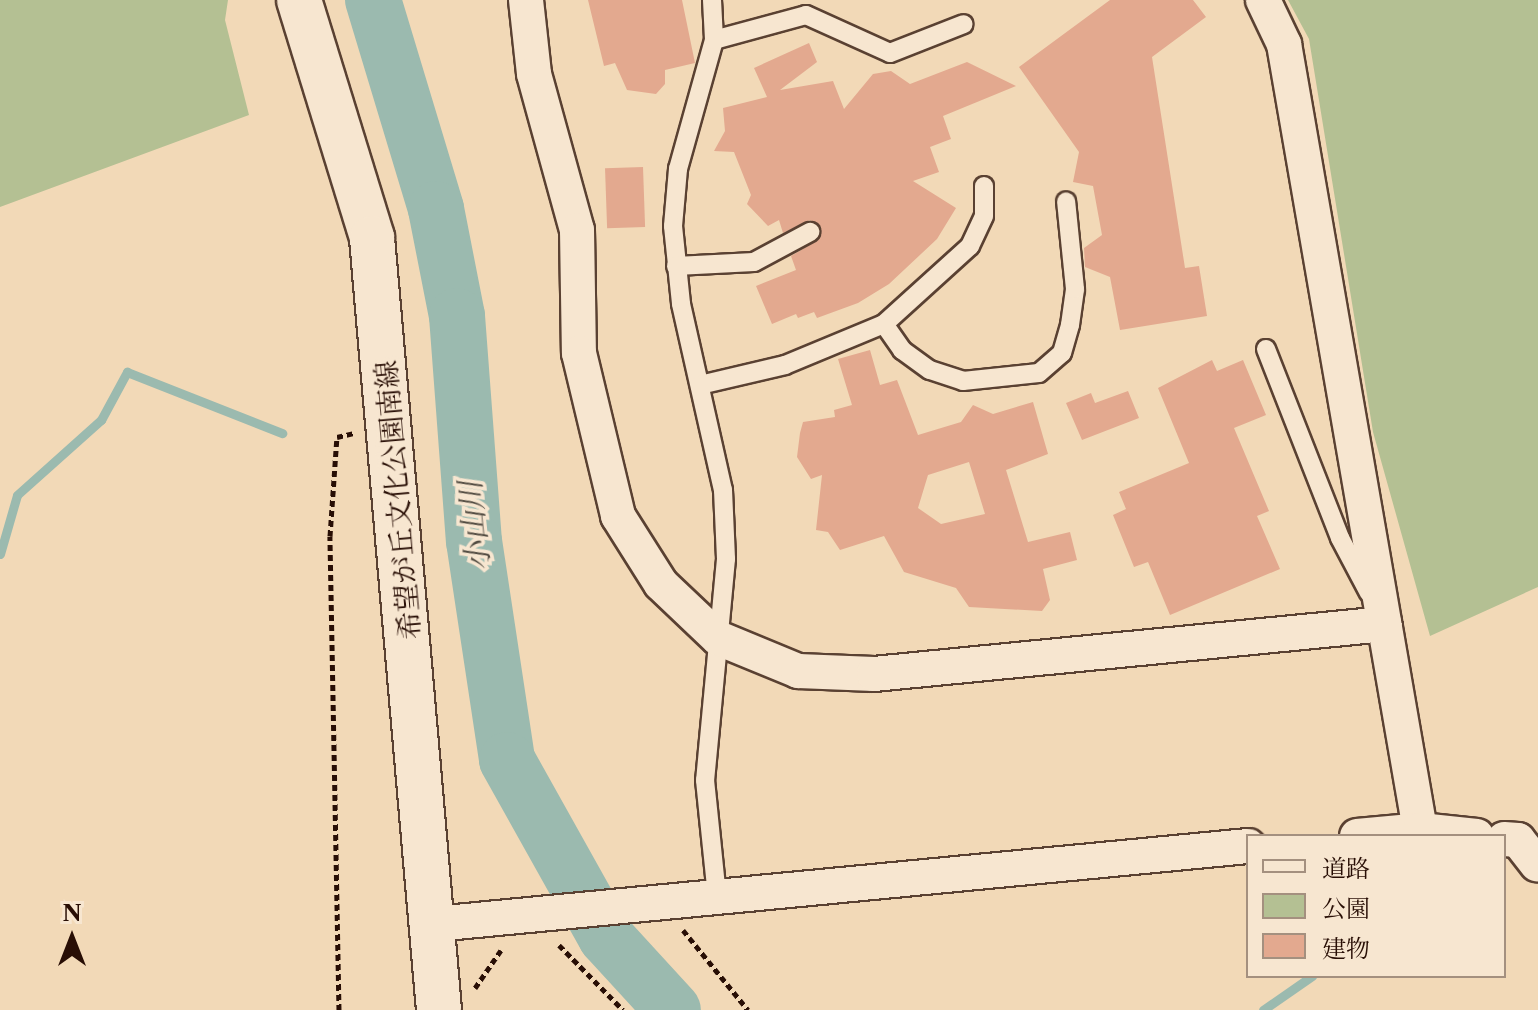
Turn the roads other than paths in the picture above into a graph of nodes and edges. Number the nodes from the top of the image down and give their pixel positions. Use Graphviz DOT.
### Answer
graph roads {
  1 [pos="299,0"];
  2 [pos="526,0"];
  3 [pos="712,0"];
  4 [pos="1263,0"];
  5 [pos="964,24"];
  6 [pos="714,40"];
  7 [pos="984,186"];
  8 [pos="1066,201"];
  9 [pos="810,232"];
  10 [pos="676,266"];
  11 [pos="884,324"];
  12 [pos="1266,349"];
  13 [pos="700,385"];
  14 [pos="1385,624"];
  15 [pos="718,638"];
  16 [pos="1420,830"];
  17 [pos="1378,834"];
  18 [pos="1458,834"];
  19 [pos="1506,839"];
  20 [pos="1246,846"];
  21 [pos="1537,864"];
  22 [pos="717,897"];
  23 [pos="435,924"];
  24 [pos="457,1005"];
  1 -- 23 [label="main road, 希望が丘文化公園南線"];
  2 -- 15 [label="street"];
  3 -- 6 [label="lane"];
  4 -- 14 [label="street"];
  5 -- 6 [label="lane"];
  6 -- 10 [label="lane"];
  7 -- 11 [label="lane"];
  8 -- 11 [label="lane"];
  9 -- 10 [label="lane"];
  10 -- 13 [label="lane"];
  11 -- 13 [label="lane"];
  12 -- 14 [label="lane"];
  13 -- 15 [label="lane"];
  14 -- 15 [label="street"];
  14 -- 16 [label="street"];
  15 -- 22 [label="lane"];
  16 -- 17 [label="street"];
  16 -- 18 [label="street"];
  19 -- 21 [label="street"];
  20 -- 22 [label="street"];
  22 -- 23 [label="street"];
  23 -- 24 [label="main road, 希望が丘文化公園南線"];
}
